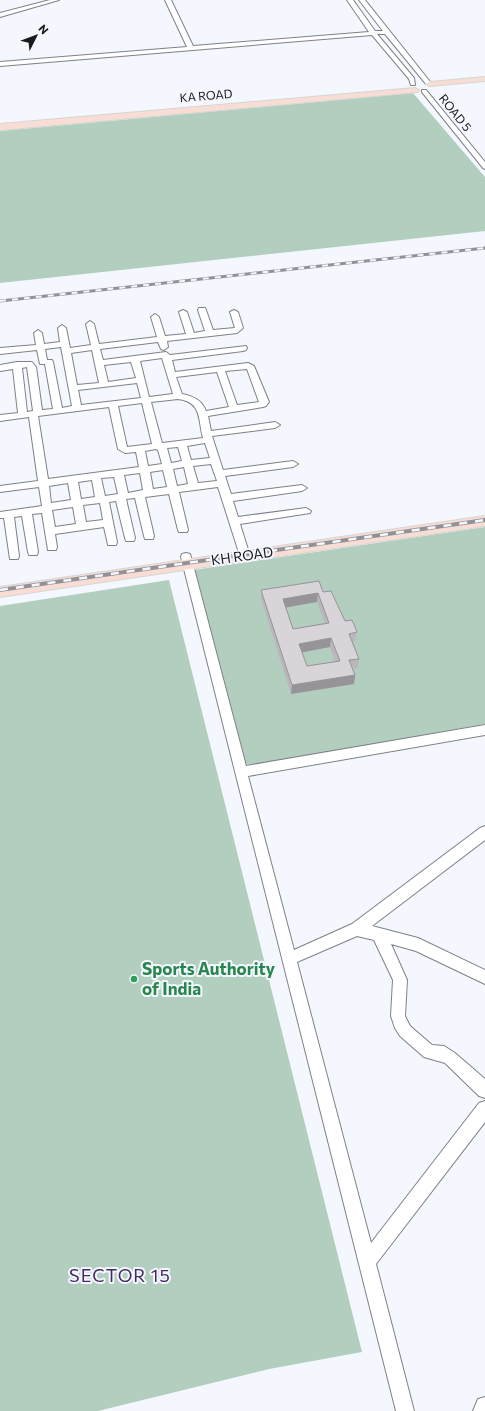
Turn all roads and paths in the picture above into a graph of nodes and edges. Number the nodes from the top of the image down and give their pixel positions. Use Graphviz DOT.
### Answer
graph roads {
  1 [pos="56,0"];
  2 [pos="168,0"];
  3 [pos="362,0"];
  4 [pos="366,0"];
  5 [pos="350,1"];
  6 [pos="0,15"];
  7 [pos="386,32"];
  8 [pos="374,33"];
  9 [pos="192,49"];
  10 [pos="0,64"];
  11 [pos="485,80"];
  12 [pos="423,87"];
  13 [pos="27,122"];
  14 [pos="0,123"];
  15 [pos="0,127"];
  16 [pos="485,160"];
  17 [pos="485,167"];
  18 [pos="202,310"];
  19 [pos="183,312"];
  20 [pos="234,312"];
  21 [pos="155,317"];
  22 [pos="90,324"];
  23 [pos="62,328"];
  24 [pos="38,333"];
  25 [pos="210,334"];
  26 [pos="191,336"];
  27 [pos="162,339"];
  28 [pos="40,347"];
  29 [pos="96,347"];
  30 [pos="243,348"];
  31 [pos="0,351"];
  32 [pos="167,356"];
  33 [pos="58,357"];
  34 [pos="135,359"];
  35 [pos="99,363"];
  36 [pos="29,364"];
  37 [pos="17,365"];
  38 [pos="0,368"];
  39 [pos="220,369"];
  40 [pos="171,375"];
  41 [pos="141,380"];
  42 [pos="104,385"];
  43 [pos="73,388"];
  44 [pos="178,396"];
  45 [pos="146,400"];
  46 [pos="112,404"];
  47 [pos="77,409"];
  48 [pos="234,409"];
  49 [pos="58,411"];
  50 [pos="36,414"];
  51 [pos="203,414"];
  52 [pos="23,415"];
  53 [pos="0,418"];
  54 [pos="275,425"];
  55 [pos="208,437"];
  56 [pos="182,444"];
  57 [pos="160,447"];
  58 [pos="140,449"];
  59 [pos="215,460"];
  60 [pos="187,464"];
  61 [pos="293,464"];
  62 [pos="167,467"];
  63 [pos="144,470"];
  64 [pos="118,473"];
  65 [pos="96,476"];
  66 [pos="72,479"];
  67 [pos="221,479"];
  68 [pos="43,483"];
  69 [pos="194,487"];
  70 [pos="302,488"];
  71 [pos="0,489"];
  72 [pos="172,490"];
  73 [pos="144,494"];
  74 [pos="122,496"];
  75 [pos="227,498"];
  76 [pos="102,500"];
  77 [pos="78,503"];
  78 [pos="46,508"];
  79 [pos="306,511"];
  80 [pos="27,512"];
  81 [pos="4,515"];
  82 [pos="485,515"];
  83 [pos="234,521"];
  84 [pos="485,521"];
  85 [pos="108,523"];
  86 [pos="82,526"];
  87 [pos="183,530"];
  88 [pos="50,531"];
  89 [pos="149,536"];
  90 [pos="130,538"];
  91 [pos="112,542"];
  92 [pos="52,547"];
  93 [pos="33,552"];
  94 [pos="244,552"];
  95 [pos="14,556"];
  96 [pos="186,561"];
  97 [pos="0,584"];
  98 [pos="0,592"];
  99 [pos="485,730"];
  100 [pos="241,772"];
  101 [pos="484,836"];
  102 [pos="357,929"];
  103 [pos="379,935"];
  104 [pos="289,959"];
  105 [pos="485,977"];
  106 [pos="485,1090"];
  107 [pos="485,1109"];
  108 [pos="367,1262"];
  109 [pos="485,1406"];
  110 [pos="405,1411"];
  111 [pos="482,1411"];
  1 -- 6 [label="street"];
  2 -- 9 [label="street"];
  3 -- 4 [label="street"];
  3 -- 5 [label="street"];
  3 -- 7 [label="street"];
  5 -- 8 [label="street"];
  7 -- 8 [label="street"];
  7 -- 12 [label="street"];
  8 -- 9 [label="street"];
  8 -- 12 [label="street"];
  9 -- 10 [label="street"];
  11 -- 12 [label="main road, KA ROAD"];
  12 -- 13 [label="main road, KA ROAD"];
  12 -- 16 [label="street, ROAD 5"];
  12 -- 17 [label="street, ROAD 5"];
  13 -- 14 [label="main road, KA ROAD"];
  13 -- 15 [label="main road, KA ROAD"];
  18 -- 25 [label="street"];
  19 -- 26 [label="street"];
  20 -- 25 [label="street"];
  21 -- 27 [label="street"];
  22 -- 29 [label="street"];
  23 -- 33 [label="street"];
  24 -- 28 [label="street"];
  25 -- 26 [label="street"];
  26 -- 27 [label="street"];
  27 -- 29 [label="street"];
  27 -- 32 [label="street"];
  28 -- 31 [label="street"];
  28 -- 33 [label="street"];
  28 -- 33 [label="street"];
  29 -- 33 [label="street"];
  29 -- 35 [label="street"];
  30 -- 32 [label="street"];
  32 -- 34 [label="street"];
  32 -- 40 [label="street"];
  33 -- 36 [label="street"];
  33 -- 43 [label="street"];
  33 -- 49 [label="street"];
  34 -- 35 [label="street"];
  34 -- 41 [label="street"];
  35 -- 42 [label="street"];
  36 -- 37 [label="street"];
  36 -- 50 [label="street"];
  37 -- 38 [label="street"];
  37 -- 52 [label="street"];
  39 -- 40 [label="street"];
  39 -- 48 [label="street"];
  39 -- 48 [label="street"];
  40 -- 44 [label="street"];
  41 -- 42 [label="street"];
  41 -- 45 [label="street"];
  42 -- 43 [label="street"];
  43 -- 47 [label="street"];
  44 -- 45 [label="street"];
  44 -- 51 [label="street"];
  45 -- 46 [label="street"];
  45 -- 57 [label="street"];
  46 -- 47 [label="street"];
  46 -- 58 [label="street"];
  47 -- 49 [label="street"];
  48 -- 51 [label="street"];
  49 -- 50 [label="street"];
  50 -- 52 [label="street"];
  50 -- 68 [label="street"];
  51 -- 55 [label="street"];
  52 -- 53 [label="street"];
  54 -- 55 [label="street"];
  55 -- 56 [label="street"];
  55 -- 59 [label="street"];
  56 -- 57 [label="street"];
  56 -- 60 [label="street"];
  57 -- 58 [label="street"];
  57 -- 62 [label="street"];
  58 -- 63 [label="street"];
  59 -- 60 [label="street"];
  59 -- 67 [label="street"];
  60 -- 62 [label="street"];
  60 -- 69 [label="street"];
  61 -- 67 [label="street"];
  62 -- 63 [label="street"];
  62 -- 72 [label="street"];
  63 -- 64 [label="street"];
  63 -- 73 [label="street"];
  64 -- 65 [label="street"];
  64 -- 74 [label="street"];
  65 -- 66 [label="street"];
  65 -- 76 [label="street"];
  66 -- 68 [label="street"];
  66 -- 77 [label="street"];
  67 -- 69 [label="street"];
  67 -- 75 [label="street"];
  68 -- 71 [label="street"];
  68 -- 78 [label="street"];
  69 -- 72 [label="street"];
  70 -- 75 [label="street"];
  72 -- 73 [label="street"];
  72 -- 87 [label="street"];
  73 -- 74 [label="street"];
  73 -- 89 [label="street"];
  74 -- 76 [label="street"];
  74 -- 90 [label="street"];
  75 -- 83 [label="street"];
  76 -- 77 [label="street"];
  76 -- 85 [label="street"];
  77 -- 78 [label="street"];
  77 -- 86 [label="street"];
  78 -- 80 [label="street"];
  78 -- 88 [label="street"];
  79 -- 83 [label="street"];
  80 -- 81 [label="street"];
  80 -- 93 [label="street"];
  81 -- 95 [label="street"];
  82 -- 94 [label="main road, KH ROAD"];
  83 -- 94 [label="street"];
  84 -- 94 [label="main road, KH ROAD"];
  85 -- 86 [label="street"];
  85 -- 91 [label="street"];
  86 -- 88 [label="street"];
  88 -- 92 [label="street"];
  94 -- 96 [label="main road, KH ROAD"];
  96 -- 97 [label="main road, KH ROAD"];
  96 -- 98 [label="main road, KH ROAD"];
  96 -- 100 [label="street"];
  99 -- 100 [label="street"];
  100 -- 104 [label="street"];
  101 -- 102 [label="street"];
  102 -- 103 [label="street"];
  102 -- 104 [label="street"];
  103 -- 105 [label="street"];
  103 -- 106 [label="street"];
  104 -- 108 [label="street"];
  107 -- 108 [label="street"];
  108 -- 110 [label="street"];
  109 -- 111 [label="street"];
}
